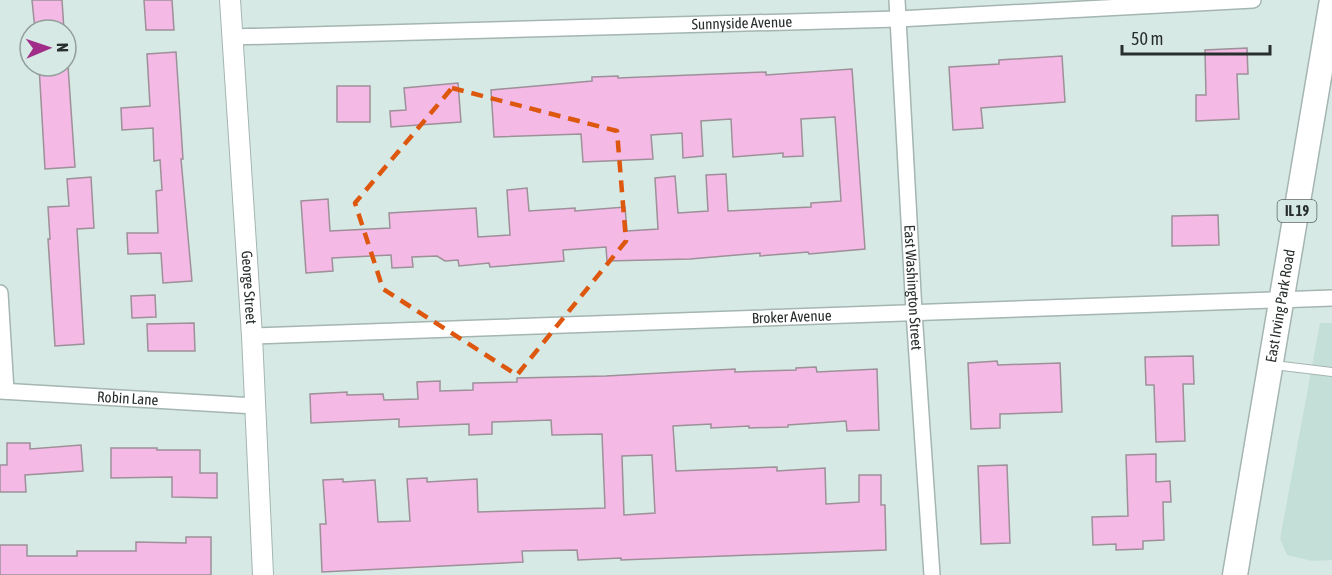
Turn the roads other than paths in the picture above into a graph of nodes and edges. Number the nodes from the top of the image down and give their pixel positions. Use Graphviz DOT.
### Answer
graph roads {
  1 [pos="230,0"];
  2 [pos="897,0"];
  3 [pos="1253,0"];
  4 [pos="1332,0"];
  5 [pos="898,19"];
  6 [pos="232,37"];
  7 [pos="0,293"];
  8 [pos="1332,298"];
  9 [pos="1283,300"];
  10 [pos="914,312"];
  11 [pos="252,336"];
  12 [pos="1272,365"];
  13 [pos="1332,372"];
  14 [pos="3,391"];
  15 [pos="255,406"];
  16 [pos="263,575"];
  17 [pos="932,575"];
  18 [pos="1235,575"];
  1 -- 6 [label="street, George Street"];
  2 -- 5 [label="street, East Washington Street"];
  3 -- 5 [label="street, Sunnyside Avenue"];
  4 -- 9 [label="main road, East Irving Park Road / IL 19"];
  5 -- 6 [label="street, Sunnyside Avenue"];
  5 -- 10 [label="street, East Washington Street"];
  6 -- 11 [label="street, George Street"];
  7 -- 14 [label="street"];
  8 -- 9 [label="street, Broker Avenue"];
  9 -- 10 [label="street, Broker Avenue"];
  9 -- 12 [label="main road, East Irving Park Road / IL 19"];
  10 -- 11 [label="street, Broker Avenue"];
  10 -- 17 [label="street, East Washington Street"];
  11 -- 15 [label="street, George Street"];
  12 -- 13 [label="lane"];
  12 -- 18 [label="main road, East Irving Park Road / IL 19"];
  14 -- 15 [label="street, Robin Lane"];
  15 -- 16 [label="street, George Street"];
}
